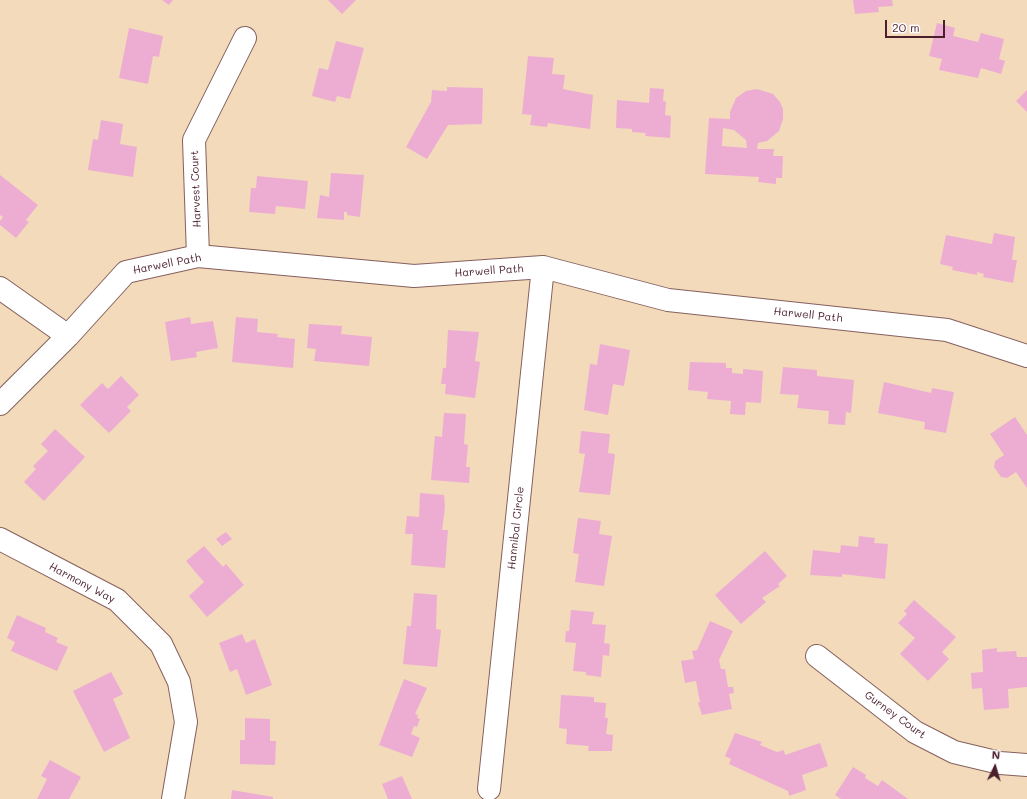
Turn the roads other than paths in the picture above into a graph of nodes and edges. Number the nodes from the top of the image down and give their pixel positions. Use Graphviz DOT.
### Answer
graph roads {
  1 [pos="245,38"];
  2 [pos="198,256"];
  3 [pos="543,267"];
  4 [pos="0,288"];
  5 [pos="68,336"];
  6 [pos="1027,356"];
  7 [pos="0,404"];
  8 [pos="0,539"];
  9 [pos="817,656"];
  10 [pos="1027,765"];
  11 [pos="489,789"];
  12 [pos="173,799"];
  1 -- 2 [label="street, Harvest Court"];
  2 -- 3 [label="street, Harwell Path"];
  2 -- 5 [label="street, Harwell Path"];
  3 -- 6 [label="street, Harwell Path"];
  3 -- 11 [label="street, Hannibal Circle"];
  4 -- 5 [label="street"];
  5 -- 7 [label="street, Harwell Path"];
  8 -- 12 [label="street, Harmony Way"];
  9 -- 10 [label="street, Gurney Court"];
}
